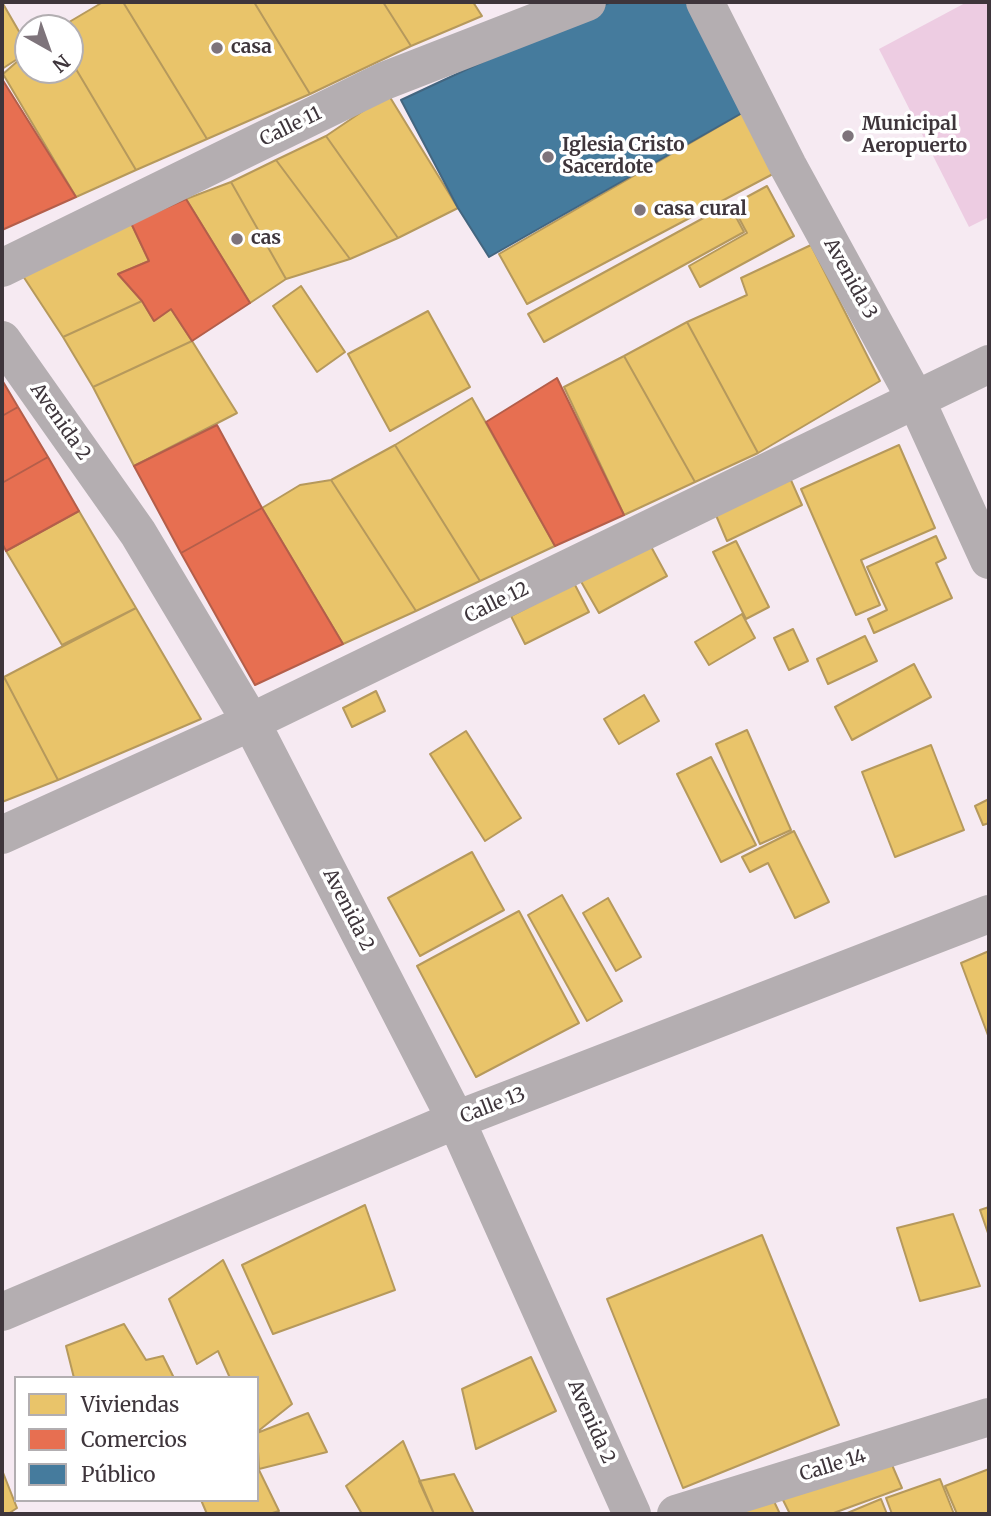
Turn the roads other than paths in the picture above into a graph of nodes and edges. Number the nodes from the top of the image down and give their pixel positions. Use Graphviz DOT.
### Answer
graph roads {
  1 [pos="587,2"];
  2 [pos="705,2"];
  3 [pos="2,268"];
  4 [pos="2,340"];
  5 [pos="989,364"];
  6 [pos="916,400"];
  7 [pos="989,560"];
  8 [pos="251,722"];
  9 [pos="2,835"];
  10 [pos="989,914"];
  11 [pos="456,1120"];
  12 [pos="2,1312"];
  13 [pos="989,1417"];
  14 [pos="632,1514"];
  15 [pos="676,1514"];
  1 -- 3 [label="street, Calle 11"];
  2 -- 6 [label="street, Avenida 3"];
  4 -- 8 [label="street, Avenida 2"];
  5 -- 6 [label="street, Calle 12"];
  6 -- 7 [label="street, Avenida 3"];
  6 -- 8 [label="street, Calle 12"];
  8 -- 9 [label="street, Calle 12"];
  8 -- 11 [label="street, Avenida 2"];
  10 -- 11 [label="street, Calle 13"];
  11 -- 12 [label="street, Calle 13"];
  11 -- 14 [label="street, Avenida 2"];
  13 -- 15 [label="street, Calle 14"];
}
